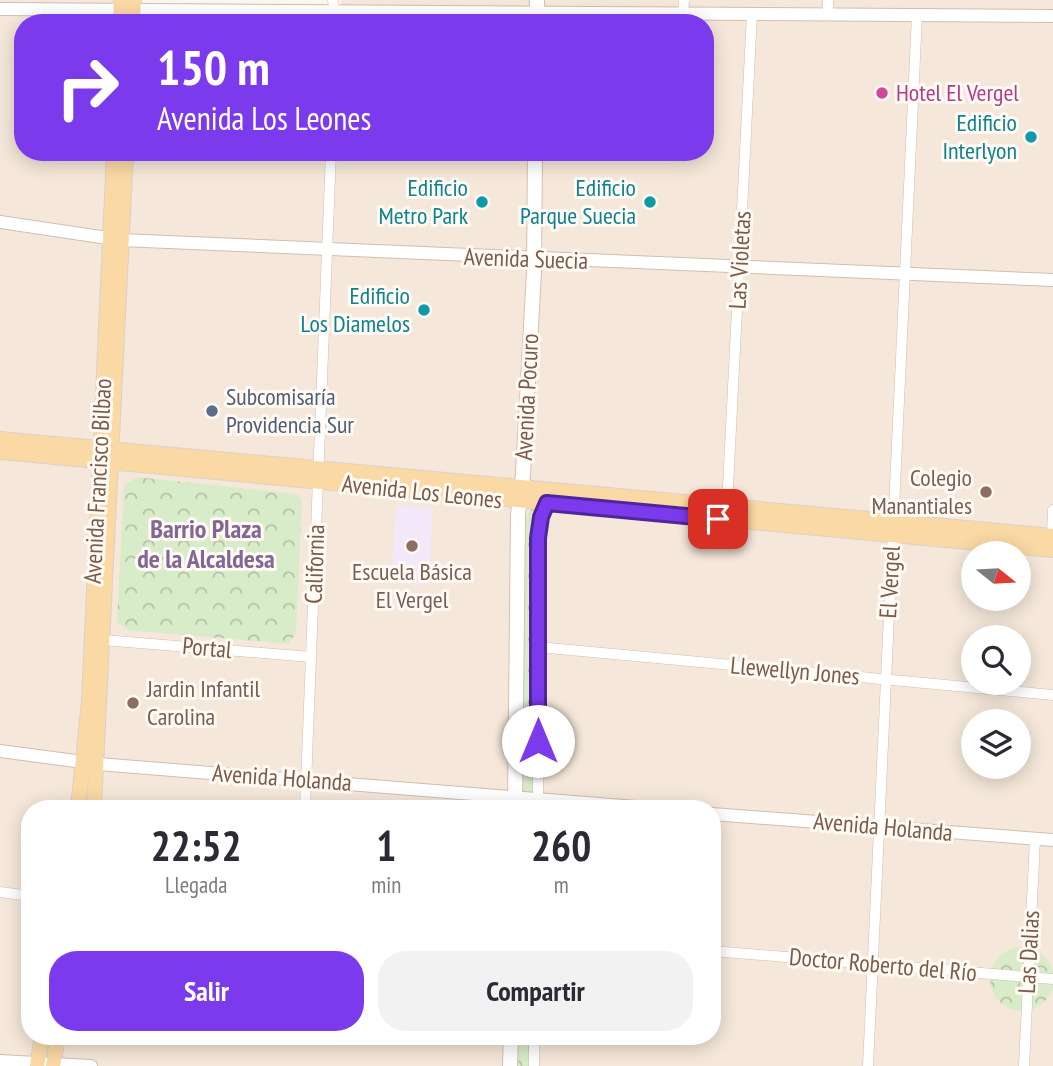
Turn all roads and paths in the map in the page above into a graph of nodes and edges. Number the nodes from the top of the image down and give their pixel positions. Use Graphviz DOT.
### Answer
graph roads {
  1 [pos="684,0"];
  2 [pos="828,0"];
  3 [pos="0,9"];
  4 [pos="127,11"];
  5 [pos="334,11"];
  6 [pos="537,12"];
  7 [pos="683,14"];
  8 [pos="752,14"];
  9 [pos="828,15"];
  10 [pos="917,15"];
  11 [pos="1053,16"];
  12 [pos="114,161"];
  13 [pos="125,161"];
  14 [pos="331,161"];
  15 [pos="535,161"];
  16 [pos="0,222"];
  17 [pos="115,239"];
  18 [pos="327,251"];
  19 [pos="534,259"];
  20 [pos="739,268"];
  21 [pos="904,274"];
  22 [pos="1053,281"];
  23 [pos="0,439"];
  24 [pos="0,452"];
  25 [pos="106,455"];
  26 [pos="319,475"];
  27 [pos="521,494"];
  28 [pos="547,503"];
  29 [pos="727,506"];
  30 [pos="1053,510"];
  31 [pos="892,528"];
  32 [pos="1053,541"];
  33 [pos="103,640"];
  34 [pos="538,647"];
  35 [pos="311,657"];
  36 [pos="886,679"];
  37 [pos="1053,695"];
  38 [pos="0,751"];
  39 [pos="92,763"];
  40 [pos="306,780"];
  41 [pos="80,800"];
  42 [pos="94,800"];
  43 [pos="305,800"];
  44 [pos="497,800"];
  45 [pos="516,800"];
  46 [pos="538,800"];
  47 [pos="721,815"];
  48 [pos="879,827"];
  49 [pos="1035,839"];
  50 [pos="1053,840"];
  51 [pos="0,892"];
  52 [pos="21,895"];
  53 [pos="721,952"];
  54 [pos="873,964"];
  55 [pos="1028,977"];
  56 [pos="1053,979"];
  57 [pos="40,1045"];
  58 [pos="56,1045"];
  59 [pos="510,1045"];
  60 [pos="534,1045"];
  61 [pos="0,1061"];
  62 [pos="37,1065"];
  63 [pos="53,1065"];
  64 [pos="91,1066"];
  65 [pos="510,1066"];
  66 [pos="534,1066"];
  67 [pos="868,1066"];
  68 [pos="1024,1066"];
  1 -- 7 [label="street"];
  2 -- 9 [label="street"];
  3 -- 4 [label="street"];
  4 -- 5 [label="street"];
  5 -- 6 [label="street"];
  6 -- 7 [label="street"];
  7 -- 8 [label="street"];
  8 -- 9 [label="street"];
  8 -- 20 [label="street, Las Violetas"];
  9 -- 10 [label="street"];
  10 -- 11 [label="street"];
  10 -- 21 [label="street, El Vergel"];
  12 -- 17 [label="main road, Avenida Francisco Bilbao"];
  13 -- 17 [label="main road, Avenida Francisco Bilbao"];
  14 -- 18 [label="street, California"];
  15 -- 19 [label="main road, Avenida Pocuro"];
  16 -- 17 [label="street, Avenida Suecia"];
  17 -- 18 [label="street, Avenida Suecia"];
  17 -- 25 [label="main road, Avenida Francisco Bilbao"];
  18 -- 19 [label="street, Avenida Suecia"];
  18 -- 26 [label="street, California"];
  19 -- 20 [label="street, Avenida Suecia"];
  19 -- 27 [label="main road, Avenida Pocuro"];
  20 -- 21 [label="street, Avenida Suecia"];
  20 -- 29 [label="street, Las Violetas"];
  21 -- 22 [label="street, Avenida Suecia"];
  21 -- 31 [label="street, El Vergel"];
  23 -- 25 [label="main road, Avenida Los Leones"];
  24 -- 25 [label="main road, Avenida Los Leones"];
  25 -- 26 [label="main road, Avenida Los Leones"];
  25 -- 33 [label="main road, Avenida Francisco Bilbao"];
  25 -- 39 [label="main road, Avenida Francisco Bilbao"];
  26 -- 27 [label="main road, Avenida Los Leones"];
  26 -- 35 [label="street, California"];
  27 -- 28 [label="main road, Avenida Los Leones"];
  27 -- 29 [label="main road, Avenida Los Leones"];
  27 -- 45 [label="main road, Avenida Pocuro"];
  28 -- 31 [label="main road, Avenida Los Leones"];
  28 -- 34 [label="street"];
  29 -- 31 [label="main road, Avenida Los Leones"];
  30 -- 32 [label="street"];
  31 -- 32 [label="main road, Avenida Los Leones"];
  31 -- 36 [label="street, El Vergel"];
  33 -- 35 [label="street, Portal"];
  33 -- 39 [label="main road, Avenida Francisco Bilbao"];
  34 -- 36 [label="street, Llewellyn Jones"];
  34 -- 46 [label="street"];
  35 -- 40 [label="street, California"];
  36 -- 37 [label="street, Llewellyn Jones"];
  36 -- 48 [label="street, El Vergel"];
  38 -- 39 [label="street, Avenida Holanda"];
  39 -- 40 [label="street, Avenida Holanda"];
  39 -- 41 [label="main road, Avenida Francisco Bilbao"];
  39 -- 42 [label="main road, Avenida Francisco Bilbao"];
  40 -- 43 [label="street, California"];
  40 -- 44 [label="street, Avenida Holanda"];
  47 -- 48 [label="street, Avenida Holanda"];
  48 -- 49 [label="street, Avenida Holanda"];
  48 -- 54 [label="street, El Vergel"];
  49 -- 50 [label="street, Avenida Holanda"];
  49 -- 55 [label="street, Las Dalias"];
  51 -- 52 [label="street"];
  53 -- 54 [label="street, Doctor Roberto del Río"];
  54 -- 55 [label="street, Doctor Roberto del Río"];
  54 -- 67 [label="street, El Vergel"];
  55 -- 56 [label="street, Doctor Roberto del Río"];
  55 -- 68 [label="street, Las Dalias"];
  57 -- 62 [label="main road"];
  58 -- 63 [label="main road"];
  59 -- 65 [label="main road"];
  60 -- 66 [label="street"];
  61 -- 62 [label="street"];
  62 -- 63 [label="street"];
  63 -- 64 [label="street"];
}
